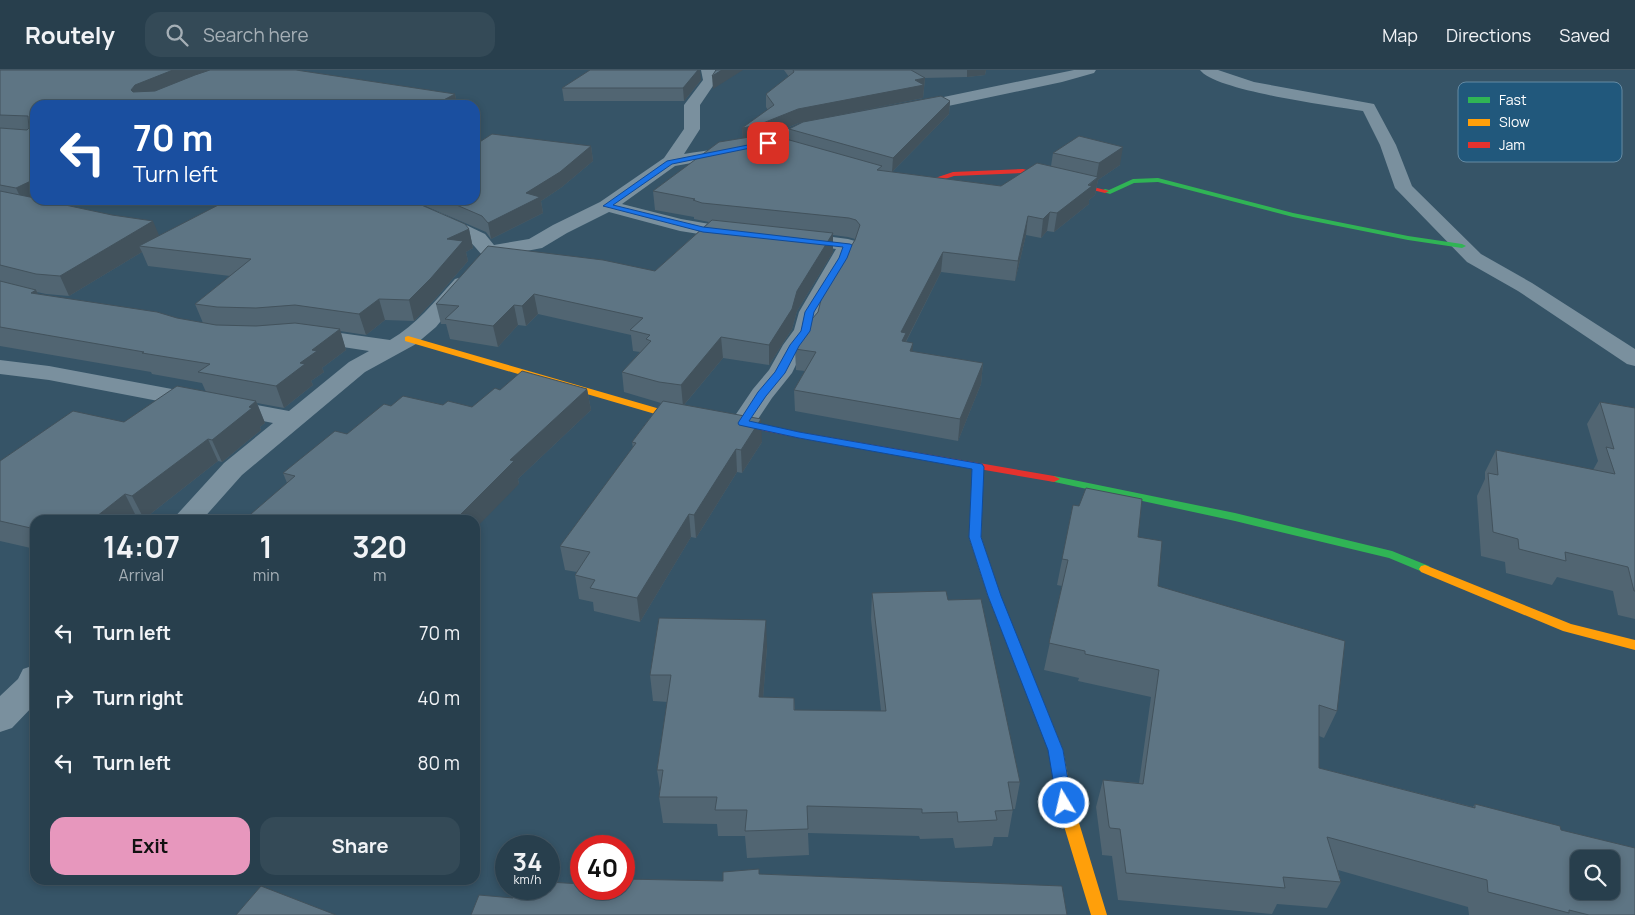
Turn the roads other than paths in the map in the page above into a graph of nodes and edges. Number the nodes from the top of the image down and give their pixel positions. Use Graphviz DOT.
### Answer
graph roads {
  1 [pos="708,70"];
  2 [pos="1089,70"];
  3 [pos="1207,70"];
  4 [pos="902,111"];
  5 [pos="838,122"];
  6 [pos="670,162"];
  7 [pos="898,180"];
  8 [pos="404,205"];
  9 [pos="607,206"];
  10 [pos="1462,246"];
  11 [pos="489,252"];
  12 [pos="283,336"];
  13 [pos="400,343"];
  14 [pos="1635,359"];
  15 [pos="2,369"];
  16 [pos="293,419"];
  17 [pos="743,423"];
  18 [pos="978,467"];
  19 [pos="191,515"];
  20 [pos="1635,645"];
  21 [pos="30,688"];
  22 [pos="0,718"];
  23 [pos="1099,915"];
  1 -- 6 [label="street"];
  2 -- 4 [label="street"];
  3 -- 10 [label="street"];
  5 -- 6 [label="street"];
  6 -- 9 [label="street"];
  7 -- 10 [label="street"];
  8 -- 11 [label="street"];
  9 -- 11 [label="street"];
  9 -- 17 [label="street"];
  10 -- 14 [label="street"];
  11 -- 13 [label="street"];
  12 -- 13 [label="street"];
  13 -- 16 [label="street"];
  13 -- 17 [label="street"];
  15 -- 16 [label="street"];
  16 -- 19 [label="street"];
  17 -- 18 [label="street"];
  18 -- 20 [label="street"];
  18 -- 23 [label="street"];
  21 -- 22 [label="street"];
}
